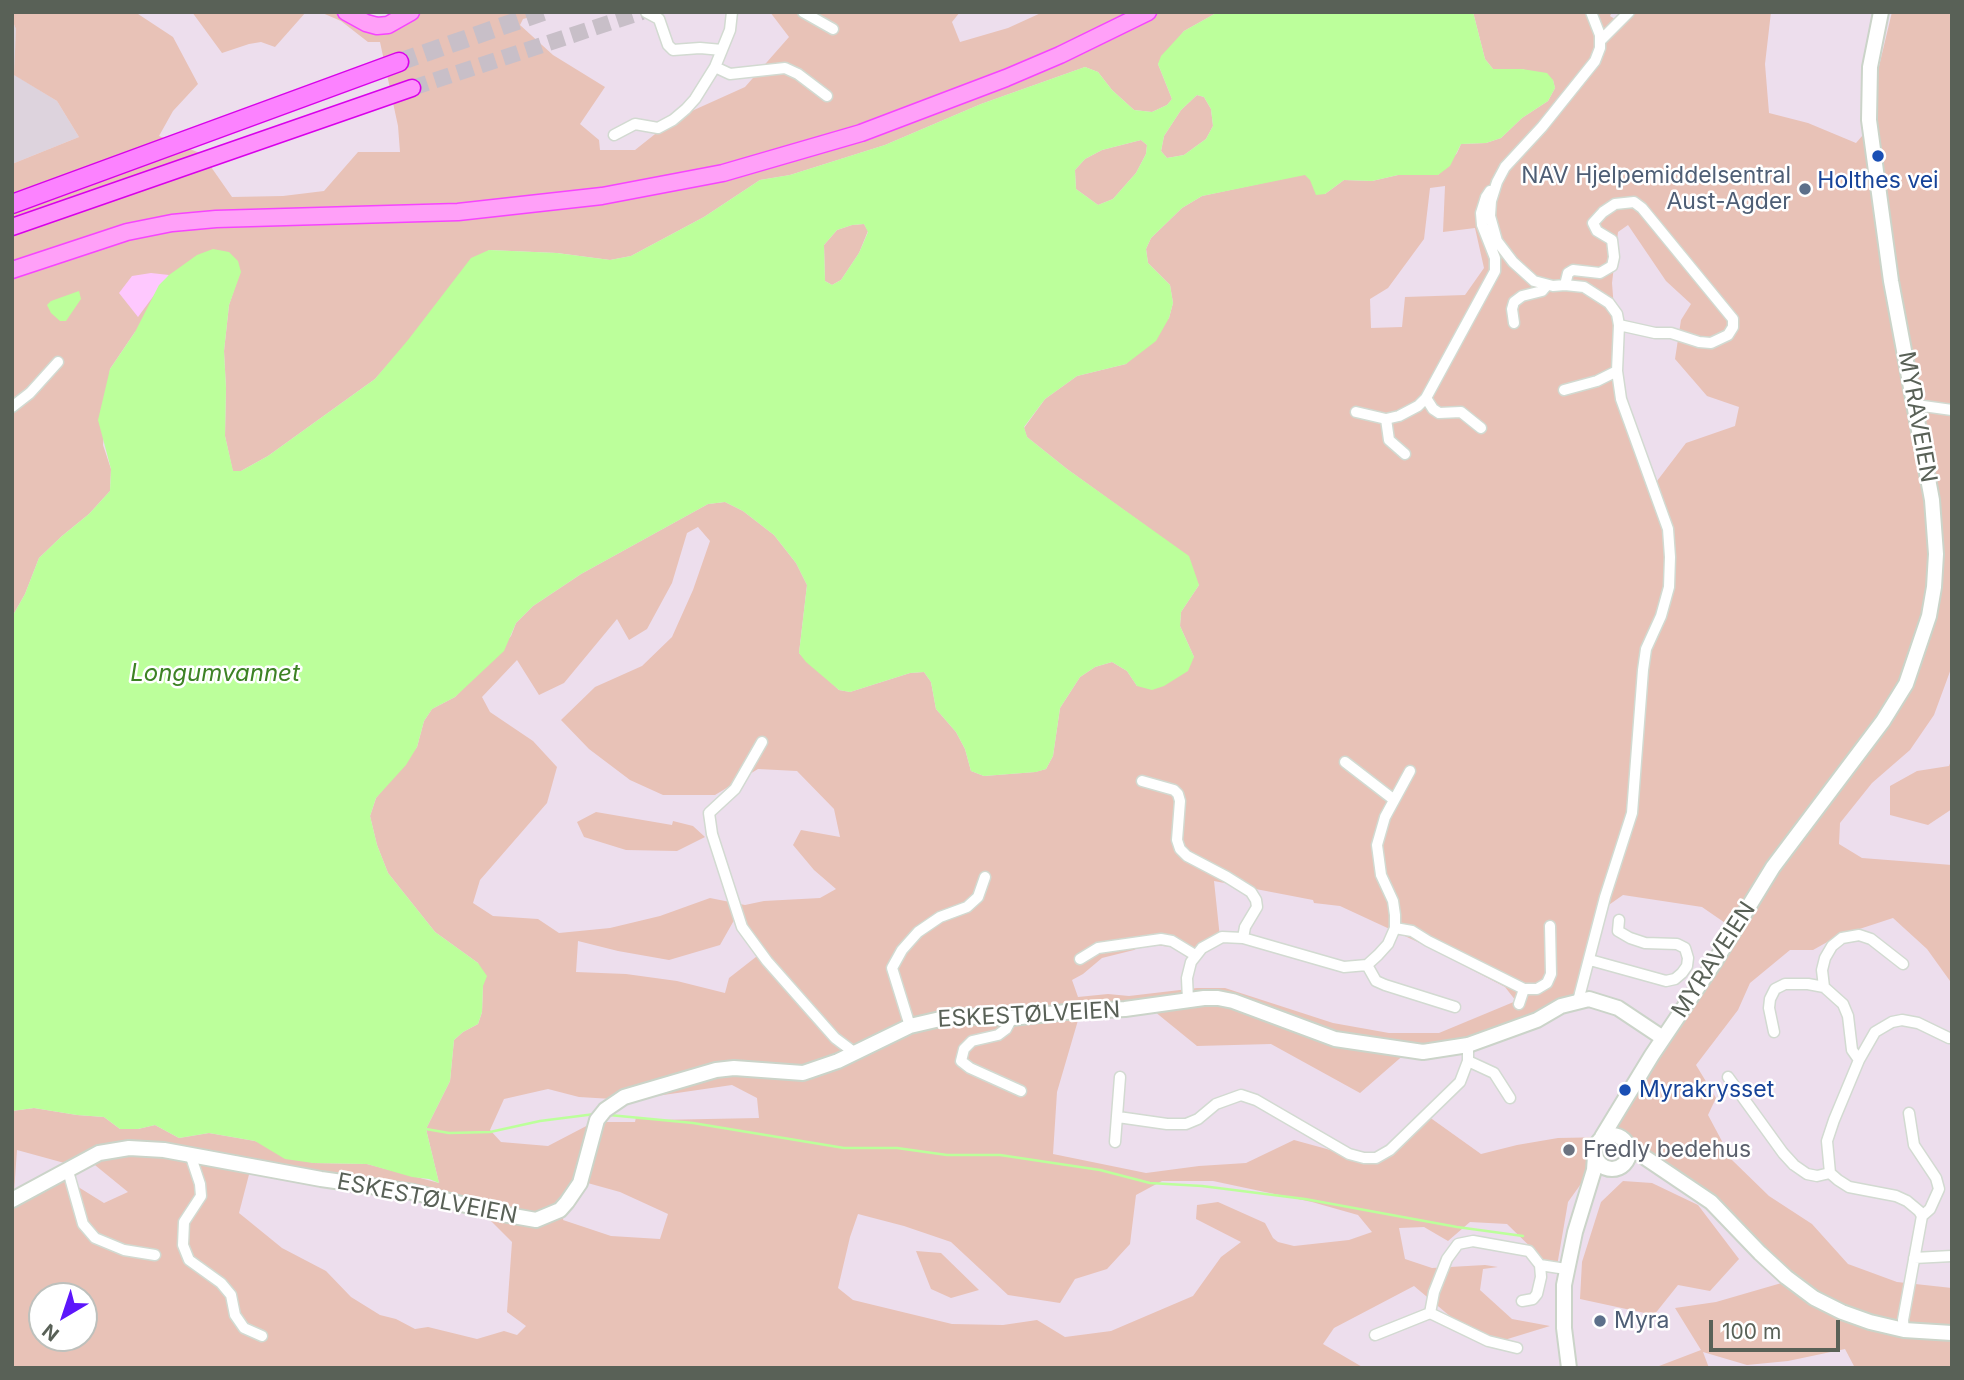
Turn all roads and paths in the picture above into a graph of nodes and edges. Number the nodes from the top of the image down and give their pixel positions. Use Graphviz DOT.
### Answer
graph roads {
  1 [pos="346,12"];
  2 [pos="411,12"];
  3 [pos="646,12"];
  4 [pos="732,12"];
  5 [pos="803,12"];
  6 [pos="1135,12"];
  7 [pos="1148,12"];
  8 [pos="1591,12"];
  9 [pos="1629,12"];
  10 [pos="1881,12"];
  11 [pos="832,29"];
  12 [pos="1600,41"];
  13 [pos="722,50"];
  14 [pos="399,62"];
  15 [pos="715,67"];
  16 [pos="412,88"];
  17 [pos="827,96"];
  18 [pos="614,135"];
  19 [pos="1497,182"];
  20 [pos="12,204"];
  21 [pos="12,227"];
  22 [pos="12,265"];
  23 [pos="12,270"];
  24 [pos="1547,285"];
  25 [pos="1564,285"];
  26 [pos="1514,323"];
  27 [pos="1619,325"];
  28 [pos="58,362"];
  29 [pos="1617,371"];
  30 [pos="1564,390"];
  31 [pos="1426,398"];
  32 [pos="1916,405"];
  33 [pos="12,407"];
  34 [pos="1952,410"];
  35 [pos="1356,412"];
  36 [pos="1386,419"];
  37 [pos="1481,428"];
  38 [pos="1405,454"];
  39 [pos="762,742"];
  40 [pos="1345,762"];
  41 [pos="1410,771"];
  42 [pos="1142,781"];
  43 [pos="1393,799"];
  44 [pos="985,877"];
  45 [pos="1619,920"];
  46 [pos="1549,926"];
  47 [pos="1395,928"];
  48 [pos="1243,938"];
  49 [pos="1195,955"];
  50 [pos="1080,959"];
  51 [pos="1590,960"];
  52 [pos="1903,964"];
  53 [pos="1367,965"];
  54 [pos="1824,987"];
  55 [pos="1524,989"];
  56 [pos="1188,1000"];
  57 [pos="1578,1001"];
  58 [pos="1519,1004"];
  59 [pos="1455,1007"];
  60 [pos="1012,1018"];
  61 [pos="910,1026"];
  62 [pos="1774,1032"];
  63 [pos="1663,1038"];
  64 [pos="1949,1038"];
  65 [pos="1468,1045"];
  66 [pos="855,1053"];
  67 [pos="1859,1060"];
  68 [pos="1468,1061"];
  69 [pos="1639,1075"];
  70 [pos="1120,1077"];
  71 [pos="1728,1077"];
  72 [pos="1021,1091"];
  73 [pos="1510,1098"];
  74 [pos="1909,1113"];
  75 [pos="1118,1117"];
  76 [pos="1602,1137"];
  77 [pos="1115,1142"];
  78 [pos="1626,1142"];
  79 [pos="190,1154"];
  80 [pos="1595,1156"];
  81 [pos="1621,1166"];
  82 [pos="68,1171"];
  83 [pos="1830,1172"];
  84 [pos="1684,1183"];
  85 [pos="12,1200"];
  86 [pos="1583,1210"];
  87 [pos="1922,1216"];
  88 [pos="155,1255"];
  89 [pos="1952,1256"];
  90 [pos="1914,1258"];
  91 [pos="1540,1265"];
  92 [pos="1566,1269"];
  93 [pos="1522,1301"];
  94 [pos="1430,1313"];
  95 [pos="1904,1330"];
  96 [pos="1952,1333"];
  97 [pos="1375,1335"];
  98 [pos="262,1336"];
  99 [pos="1517,1348"];
  100 [pos="1569,1368"];
  1 -- 2 [label="main road"];
  3 -- 13 [label="street"];
  4 -- 13 [label="street"];
  5 -- 11 [label="street"];
  6 -- 22 [label="main road"];
  7 -- 23 [label="main road"];
  8 -- 12 [label="street"];
  9 -- 12 [label="street"];
  10 -- 32 [label="main road, MYRAVEIEN"];
  12 -- 19 [label="street"];
  13 -- 15 [label="street"];
  14 -- 20 [label="highway"];
  15 -- 17 [label="street"];
  15 -- 18 [label="street"];
  16 -- 21 [label="highway"];
  19 -- 24 [label="street"];
  19 -- 31 [label="street"];
  24 -- 25 [label="street"];
  24 -- 26 [label="street"];
  25 -- 27 [label="street"];
  25 -- 27 [label="street"];
  27 -- 29 [label="street"];
  28 -- 33 [label="street"];
  29 -- 30 [label="street"];
  29 -- 51 [label="street"];
  31 -- 36 [label="street"];
  31 -- 37 [label="street"];
  32 -- 34 [label="street"];
  32 -- 63 [label="main road, MYRAVEIEN"];
  35 -- 36 [label="street"];
  36 -- 38 [label="street"];
  39 -- 66 [label="street"];
  40 -- 43 [label="street"];
  41 -- 43 [label="street"];
  42 -- 48 [label="street"];
  43 -- 47 [label="street"];
  44 -- 61 [label="street"];
  45 -- 51 [label="street"];
  46 -- 55 [label="street"];
  47 -- 53 [label="street"];
  47 -- 55 [label="street"];
  48 -- 49 [label="street"];
  48 -- 53 [label="street"];
  49 -- 50 [label="street"];
  49 -- 56 [label="street"];
  51 -- 57 [label="street"];
  52 -- 54 [label="street"];
  53 -- 59 [label="street"];
  54 -- 62 [label="street"];
  54 -- 67 [label="street"];
  55 -- 58 [label="street"];
  56 -- 60 [label="main road, ESKESTØLVEIEN"];
  56 -- 65 [label="main road, ESKESTØLVEIEN"];
  57 -- 63 [label="main road"];
  57 -- 65 [label="main road, ESKESTØLVEIEN"];
  60 -- 61 [label="main road, ESKESTØLVEIEN"];
  60 -- 72 [label="street"];
  61 -- 66 [label="main road, ESKESTØLVEIEN"];
  63 -- 69 [label="main road, MYRAVEIEN"];
  64 -- 67 [label="street"];
  65 -- 68 [label="street"];
  66 -- 79 [label="main road, ESKESTØLVEIEN"];
  67 -- 83 [label="street"];
  68 -- 73 [label="street"];
  68 -- 75 [label="street"];
  69 -- 76 [label="main road, MYRAVEIEN"];
  69 -- 78 [label="main road, MYRAVEIEN"];
  70 -- 75 [label="street"];
  71 -- 83 [label="street"];
  74 -- 87 [label="street"];
  75 -- 77 [label="street"];
  76 -- 78 [label="main road"];
  76 -- 80 [label="main road"];
  78 -- 81 [label="main road"];
  78 -- 84 [label="main road"];
  79 -- 82 [label="main road, ESKESTØLVEIEN"];
  79 -- 98 [label="street"];
  80 -- 81 [label="main road"];
  80 -- 86 [label="main road"];
  81 -- 84 [label="main road"];
  81 -- 86 [label="main road"];
  82 -- 85 [label="main road, ESKESTØLVEIEN"];
  82 -- 88 [label="street"];
  83 -- 87 [label="street"];
  84 -- 95 [label="main road"];
  86 -- 92 [label="main road"];
  87 -- 90 [label="street"];
  89 -- 90 [label="street"];
  90 -- 95 [label="street"];
  91 -- 92 [label="street"];
  91 -- 93 [label="street"];
  91 -- 94 [label="street"];
  92 -- 100 [label="main road"];
  94 -- 97 [label="street"];
  94 -- 99 [label="street"];
  95 -- 96 [label="main road"];
}
